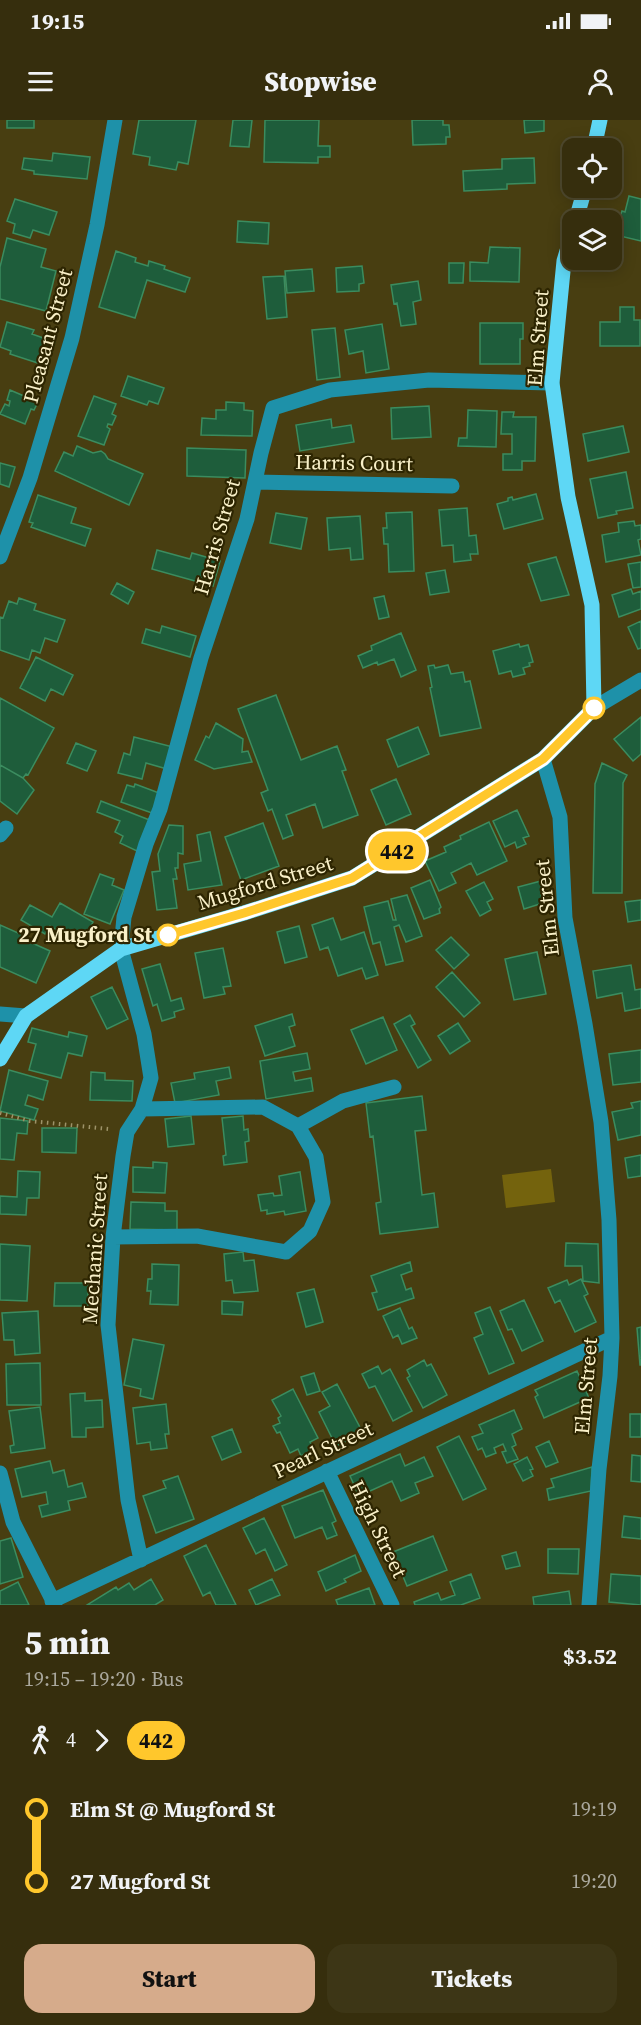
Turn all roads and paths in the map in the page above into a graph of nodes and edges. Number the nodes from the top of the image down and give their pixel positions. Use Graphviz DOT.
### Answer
graph roads {
  1 [pos="115,120"];
  2 [pos="600,120"];
  3 [pos="596,138"];
  4 [pos="563,270"];
  5 [pos="552,383"];
  6 [pos="255,482"];
  7 [pos="452,486"];
  8 [pos="0,557"];
  9 [pos="641,680"];
  10 [pos="594,708"];
  11 [pos="543,759"];
  12 [pos="121,949"];
  13 [pos="0,1014"];
  14 [pos="26,1016"];
  15 [pos="0,1059"];
  16 [pos="394,1087"];
  17 [pos="142,1109"];
  18 [pos="0,1113"];
  19 [pos="298,1126"];
  20 [pos="127,1132"];
  21 [pos="113,1237"];
  22 [pos="612,1338"];
  23 [pos="327,1471"];
  24 [pos="0,1473"];
  25 [pos="141,1560"];
  26 [pos="54,1603"];
  27 [pos="392,1605"];
  28 [pos="589,1605"];
  1 -- 8 [label="street, Pleasant Street"];
  2 -- 3 [label="main road"];
  4 -- 5 [label="main road, Elm Street"];
  5 -- 6 [label="street, Harris Street"];
  5 -- 10 [label="main road, Elm Street"];
  6 -- 7 [label="street, Harris Court"];
  6 -- 12 [label="street, Harris Street"];
  9 -- 10 [label="street"];
  10 -- 11 [label="main road"];
  11 -- 12 [label="main road, Mugford Street"];
  11 -- 22 [label="street, Elm Street"];
  12 -- 14 [label="main road, Mugford Street"];
  12 -- 17 [label="street, Mechanic Street"];
  13 -- 14 [label="street"];
  14 -- 15 [label="main road"];
  16 -- 19 [label="street"];
  17 -- 19 [label="street"];
  17 -- 20 [label="street, Mechanic Street"];
  18 -- 20 [label="path"];
  19 -- 21 [label="street"];
  20 -- 21 [label="street, Mechanic Street"];
  21 -- 25 [label="street, Mechanic Street"];
  22 -- 23 [label="street, Pearl Street"];
  22 -- 28 [label="street, Elm Street"];
  23 -- 25 [label="street, Pearl Street"];
  23 -- 27 [label="street, High Street"];
  24 -- 26 [label="street"];
  25 -- 26 [label="street, Pearl Street"];
}
